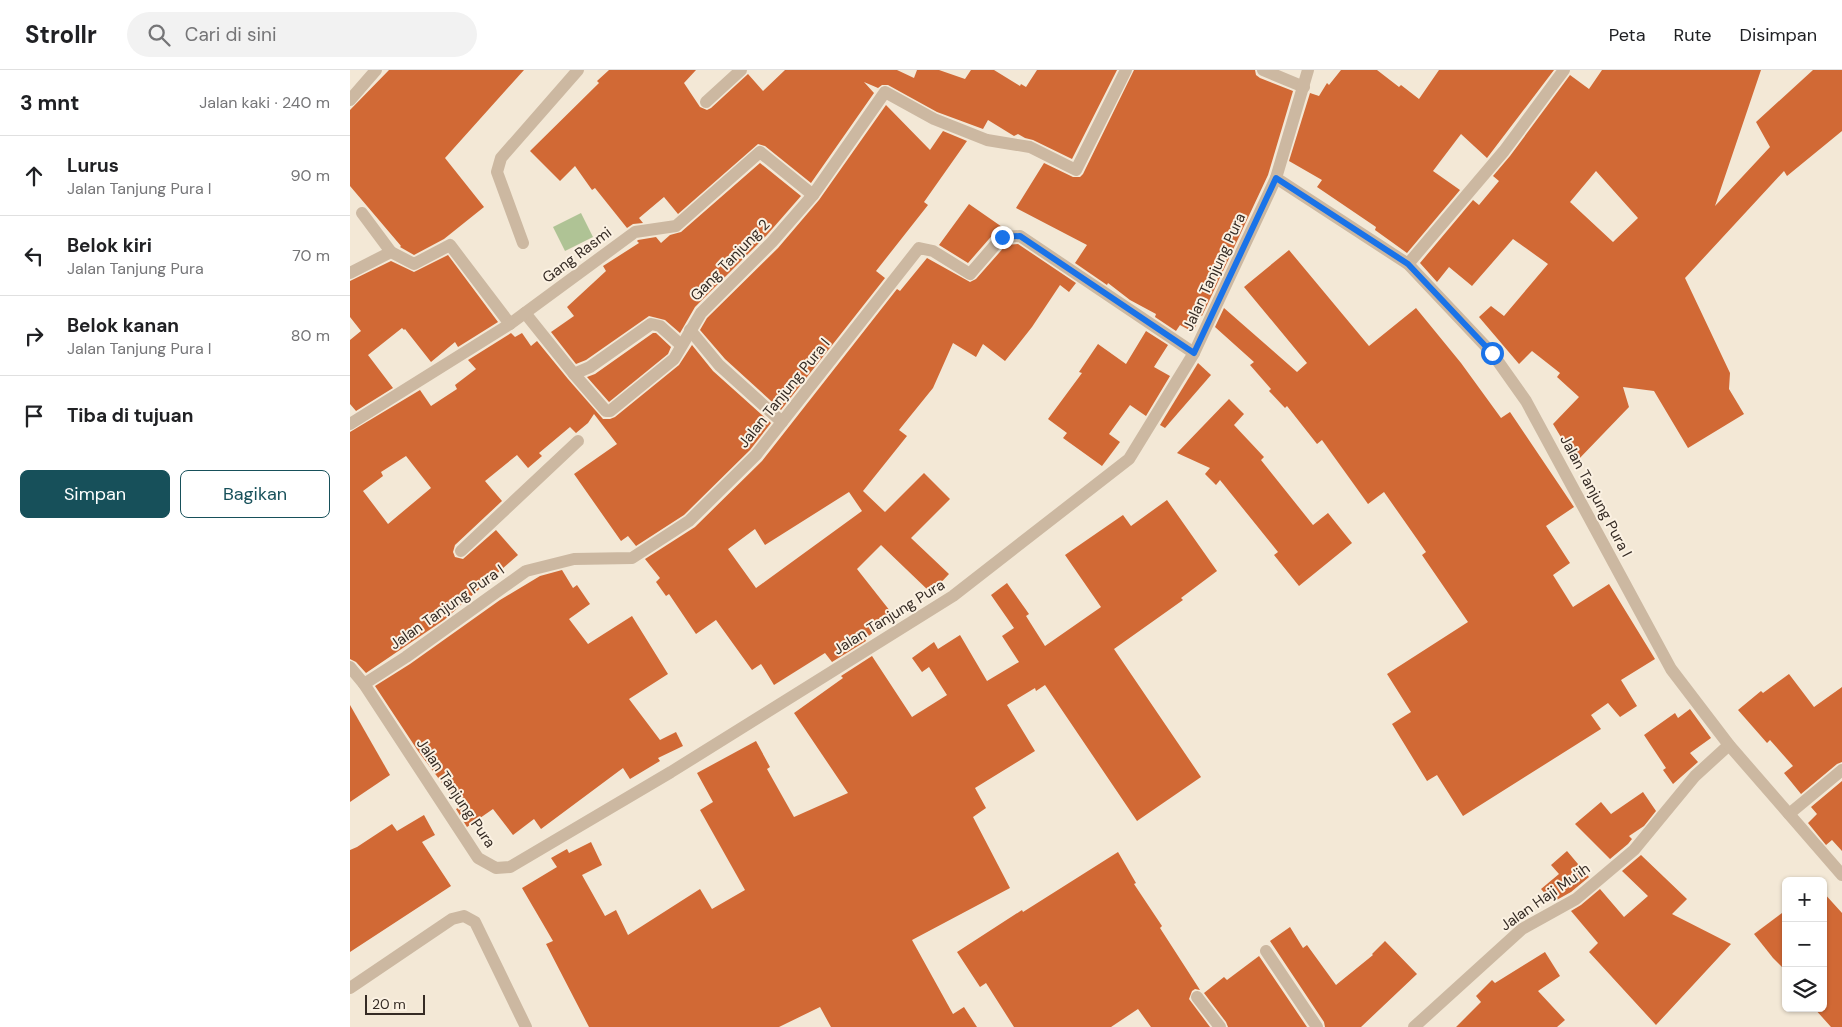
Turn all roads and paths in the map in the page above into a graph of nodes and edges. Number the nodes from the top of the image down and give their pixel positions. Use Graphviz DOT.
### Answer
graph roads {
  1 [pos="376,70"];
  2 [pos="578,70"];
  3 [pos="742,70"];
  4 [pos="1126,70"];
  5 [pos="1263,70"];
  6 [pos="1308,70"];
  7 [pos="1564,70"];
  8 [pos="1304,87"];
  9 [pos="350,100"];
  10 [pos="706,102"];
  11 [pos="1276,178"];
  12 [pos="813,196"];
  13 [pos="362,213"];
  14 [pos="523,243"];
  15 [pos="391,252"];
  16 [pos="1408,264"];
  17 [pos="350,273"];
  18 [pos="525,313"];
  19 [pos="510,324"];
  20 [pos="690,330"];
  21 [pos="681,345"];
  22 [pos="1194,353"];
  23 [pos="574,374"];
  24 [pos="782,422"];
  25 [pos="350,424"];
  26 [pos="578,441"];
  27 [pos="461,551"];
  28 [pos="350,667"];
  29 [pos="364,684"];
  30 [pos="1730,745"];
  31 [pos="1842,770"];
  32 [pos="1789,814"];
  33 [pos="1842,874"];
  34 [pos="1266,951"];
  35 [pos="350,988"];
  36 [pos="1197,997"];
  37 [pos="522,1026"];
  38 [pos="1220,1027"];
  39 [pos="1317,1027"];
  40 [pos="1414,1027"];
  1 -- 9 [label="street"];
  2 -- 14 [label="street"];
  3 -- 10 [label="street"];
  4 -- 12 [label="street, Gang Tanjung 2"];
  5 -- 8 [label="street"];
  6 -- 8 [label="street, Jalan Tanjung Pura"];
  7 -- 16 [label="street"];
  8 -- 11 [label="street, Jalan Tanjung Pura"];
  11 -- 16 [label="street, Jalan Tanjung Pura I"];
  11 -- 22 [label="street, Jalan Tanjung Pura"];
  12 -- 18 [label="street, Gang Rasmi"];
  12 -- 20 [label="street, Gang Tanjung 2"];
  13 -- 15 [label="street"];
  15 -- 17 [label="street"];
  15 -- 19 [label="street"];
  16 -- 30 [label="street, Jalan Tanjung Pura I"];
  18 -- 19 [label="street, Gang Rasmi"];
  18 -- 23 [label="street"];
  19 -- 25 [label="street, Gang Rasmi"];
  20 -- 21 [label="street, Gang Tanjung 2"];
  20 -- 24 [label="street"];
  21 -- 23 [label="street"];
  21 -- 23 [label="street, Gang Tanjung 2"];
  22 -- 24 [label="street, Jalan Tanjung Pura I"];
  22 -- 29 [label="street, Jalan Tanjung Pura"];
  24 -- 29 [label="street, Jalan Tanjung Pura I"];
  26 -- 27 [label="street"];
  28 -- 29 [label="street, Jalan Tanjung Pura"];
  30 -- 32 [label="street, Jalan Tanjung Pura I"];
  30 -- 40 [label="street, Jalan Haji Mu'ih"];
  31 -- 32 [label="street"];
  32 -- 33 [label="street, Jalan Tanjung Pura I"];
  34 -- 39 [label="street"];
  35 -- 37 [label="street"];
  36 -- 38 [label="street"];
}
